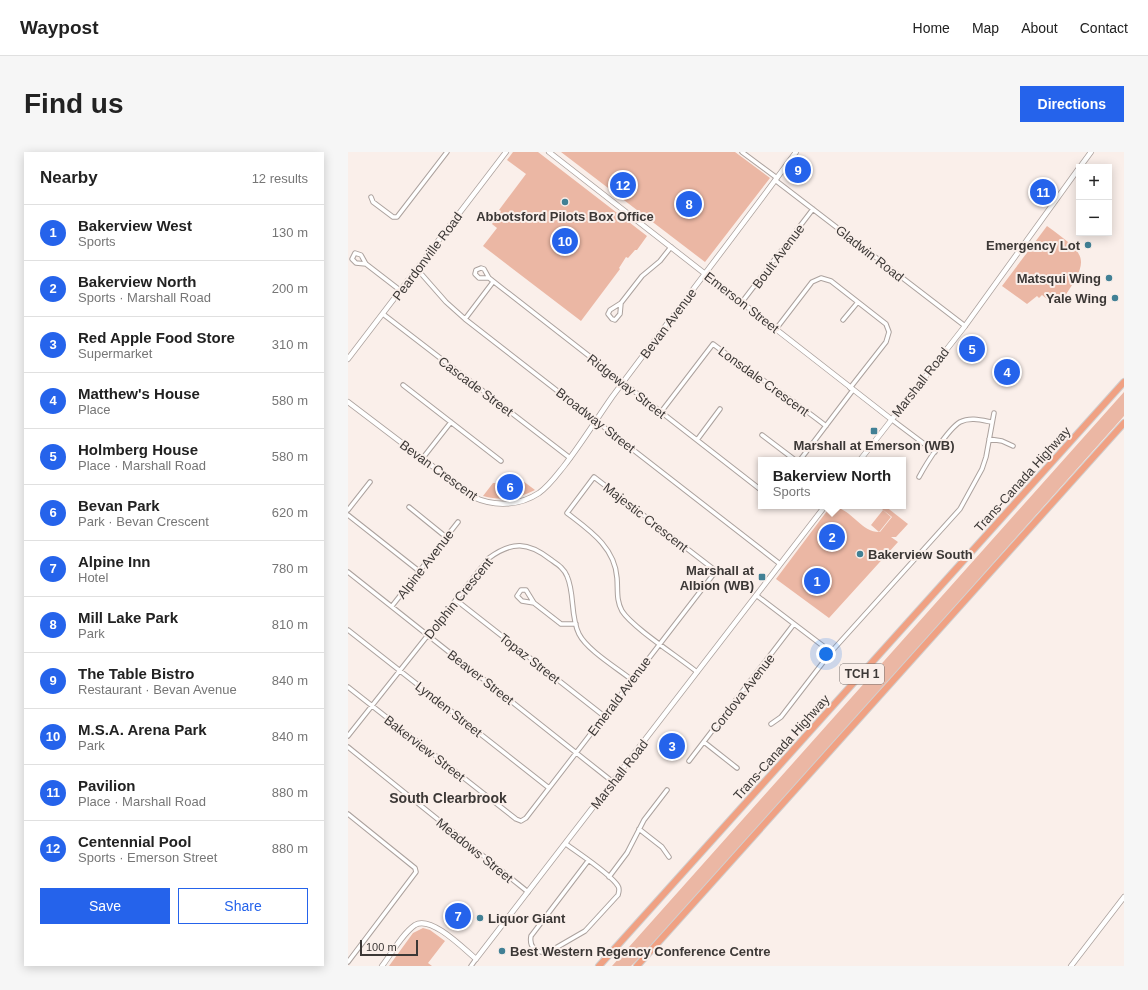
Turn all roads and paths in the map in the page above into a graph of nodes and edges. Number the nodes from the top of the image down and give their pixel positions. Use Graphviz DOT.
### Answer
graph roads {
  1 [pos="447,152"];
  2 [pos="506,152"];
  3 [pos="549,152"];
  4 [pos="742,152"];
  5 [pos="796,152"];
  6 [pos="1091,152"];
  7 [pos="1082,164"];
  8 [pos="1076,172"];
  9 [pos="776,179"];
  10 [pos="371,197"];
  11 [pos="813,209"];
  12 [pos="671,247"];
  13 [pos="366,264"];
  14 [pos="417,269"];
  15 [pos="706,274"];
  16 [pos="489,278"];
  17 [pos="493,282"];
  18 [pos="401,291"];
  19 [pos="742,302"];
  20 [pos="858,302"];
  21 [pos="621,303"];
  22 [pos="383,314"];
  23 [pos="465,319"];
  24 [pos="843,320"];
  25 [pos="965,326"];
  26 [pos="776,329"];
  27 [pos="348,359"];
  28 [pos="623,382"];
  29 [pos="1124,382"];
  30 [pos="403,385"];
  31 [pos="852,389"];
  32 [pos="348,402"];
  33 [pos="720,409"];
  34 [pos="661,412"];
  35 [pos="994,413"];
  36 [pos="891,419"];
  37 [pos="596,420"];
  38 [pos="451,422"];
  39 [pos="991,422"];
  40 [pos="1124,423"];
  41 [pos="826,426"];
  42 [pos="762,435"];
  43 [pos="696,440"];
  44 [pos="989,440"];
  45 [pos="1013,446"];
  46 [pos="935,452"];
  47 [pos="791,457"];
  48 [pos="802,457"];
  49 [pos="862,457"];
  50 [pos="570,458"];
  51 [pos="422,459"];
  52 [pos="501,461"];
  53 [pos="919,477"];
  54 [pos="370,482"];
  55 [pos="758,488"];
  56 [pos="540,492"];
  57 [pos="409,507"];
  58 [pos="822,509"];
  59 [pos="348,510"];
  60 [pos="348,515"];
  61 [pos="458,522"];
  62 [pos="446,537"];
  63 [pos="780,564"];
  64 [pos="419,571"];
  65 [pos="716,571"];
  66 [pos="348,572"];
  67 [pos="756,595"];
  68 [pos="456,600"];
  69 [pos="534,603"];
  70 [pos="392,606"];
  71 [pos="576,624"];
  72 [pos="794,624"];
  73 [pos="348,630"];
  74 [pos="428,635"];
  75 [pos="659,643"];
  76 [pos="831,652"];
  77 [pos="400,670"];
  78 [pos="698,672"];
  79 [pos="632,680"];
  80 [pos="348,687"];
  81 [pos="372,706"];
  82 [pos="604,716"];
  83 [pos="771,724"];
  84 [pos="348,736"];
  85 [pos="704,742"];
  86 [pos="348,747"];
  87 [pos="576,752"];
  88 [pos="689,761"];
  89 [pos="737,768"];
  90 [pos="613,782"];
  91 [pos="549,788"];
  92 [pos="667,790"];
  93 [pos="348,814"];
  94 [pos="521,821"];
  95 [pos="639,830"];
  96 [pos="566,844"];
  97 [pos="668,857"];
  98 [pos="588,861"];
  99 [pos="609,877"];
  100 [pos="528,892"];
  101 [pos="1124,897"];
  102 [pos="695,904"];
  103 [pos="476,959"];
  104 [pos="348,962"];
  105 [pos="382,966"];
  106 [pos="470,966"];
  107 [pos="599,966"];
  108 [pos="637,966"];
  109 [pos="641,966"];
  110 [pos="1071,966"];
  1 -- 10 [label="street"];
  2 -- 14 [label="main road, Peardonville Road"];
  3 -- 12 [label="main road, Emerson Street"];
  4 -- 9 [label="street, Gladwin Road"];
  5 -- 9 [label="main road, Bevan Avenue"];
  6 -- 7 [label="main road, Marshall Road"];
  8 -- 25 [label="main road, Marshall Road"];
  9 -- 11 [label="street, Gladwin Road"];
  9 -- 15 [label="main road, Bevan Avenue"];
  11 -- 19 [label="street, Boult Avenue"];
  11 -- 25 [label="street, Gladwin Road"];
  12 -- 15 [label="main road, Emerson Street"];
  12 -- 21 [label="street"];
  13 -- 18 [label="street"];
  14 -- 18 [label="main road, Peardonville Road"];
  14 -- 23 [label="street, Broadway Street"];
  15 -- 19 [label="main road, Emerson Street"];
  15 -- 28 [label="main road, Bevan Avenue"];
  16 -- 17 [label="street, Ridgeway Street"];
  17 -- 23 [label="street"];
  17 -- 28 [label="street, Ridgeway Street"];
  18 -- 22 [label="main road, Peardonville Road"];
  19 -- 26 [label="main road, Emerson Street"];
  20 -- 24 [label="street"];
  20 -- 26 [label="street"];
  20 -- 31 [label="street"];
  21 -- 21 [label="street"];
  22 -- 27 [label="main road, Peardonville Road"];
  22 -- 50 [label="street, Cascade Street"];
  23 -- 37 [label="street, Broadway Street"];
  25 -- 36 [label="main road, Marshall Road"];
  26 -- 31 [label="main road, Emerson Street"];
  28 -- 34 [label="street, Ridgeway Street"];
  28 -- 37 [label="main road, Bevan Avenue"];
  29 -- 107 [label="highway, Trans-Canada Highway / TCH 1"];
  30 -- 38 [label="street"];
  31 -- 36 [label="main road, Emerson Street"];
  31 -- 41 [label="street"];
  32 -- 51 [label="main road, Bevan Crescent"];
  33 -- 43 [label="street"];
  34 -- 41 [label="street, Lonsdale Crescent"];
  34 -- 43 [label="street, Ridgeway Street"];
  35 -- 39 [label="street"];
  36 -- 46 [label="street, Emerson Street"];
  36 -- 49 [label="main road, Marshall Road"];
  37 -- 50 [label="main road, Bevan Avenue"];
  37 -- 63 [label="street, Broadway Street"];
  38 -- 51 [label="street"];
  38 -- 52 [label="street"];
  39 -- 44 [label="street"];
  39 -- 46 [label="street"];
  40 -- 102 [label="highway, TCH 1"];
  41 -- 48 [label="street"];
  42 -- 47 [label="street"];
  43 -- 55 [label="street, Ridgeway Street"];
  44 -- 45 [label="street"];
  44 -- 76 [label="street"];
  46 -- 53 [label="street"];
  50 -- 56 [label="main road, Bevan Avenue"];
  51 -- 56 [label="main road, Bevan Crescent"];
  54 -- 59 [label="street"];
  57 -- 62 [label="street"];
  58 -- 63 [label="main road, Marshall Road"];
  60 -- 64 [label="street"];
  61 -- 62 [label="street, Alpine Avenue"];
  62 -- 64 [label="street, Alpine Avenue"];
  63 -- 67 [label="main road, Marshall Road"];
  64 -- 70 [label="street, Alpine Avenue"];
  65 -- 75 [label="street, Emerald Avenue"];
  65 -- 75 [label="street, Majestic Crescent"];
  66 -- 70 [label="street, Beaver Street"];
  67 -- 72 [label="street"];
  67 -- 78 [label="main road, Marshall Road"];
  68 -- 71 [label="street, Dolphin Crescent"];
  68 -- 74 [label="street, Dolphin Crescent"];
  68 -- 82 [label="street, Topaz Street"];
  69 -- 69 [label="street"];
  69 -- 71 [label="street"];
  70 -- 74 [label="street, Beaver Street"];
  71 -- 79 [label="street, Dolphin Crescent"];
  72 -- 76 [label="street"];
  72 -- 85 [label="street, Cordova Avenue"];
  73 -- 77 [label="street, Lynden Street"];
  74 -- 77 [label="street, Dolphin Crescent"];
  74 -- 87 [label="street, Beaver Street"];
  75 -- 78 [label="street, Majestic Crescent"];
  75 -- 79 [label="street, Emerald Avenue"];
  76 -- 83 [label="street"];
  77 -- 81 [label="street, Dolphin Crescent"];
  77 -- 91 [label="street, Lynden Street"];
  78 -- 90 [label="main road, Marshall Road"];
  79 -- 82 [label="street, Emerald Avenue"];
  80 -- 81 [label="street, Bakerview Street"];
  81 -- 84 [label="street, Dolphin Crescent"];
  81 -- 94 [label="street, Bakerview Street"];
  82 -- 87 [label="street, Emerald Avenue"];
  85 -- 88 [label="street, Cordova Avenue"];
  85 -- 89 [label="street"];
  86 -- 100 [label="street, Meadows Street"];
  87 -- 90 [label="street, Beaver Street"];
  87 -- 91 [label="street, Emerald Avenue"];
  90 -- 96 [label="main road, Marshall Road"];
  91 -- 94 [label="street, Emerald Avenue"];
  92 -- 95 [label="street"];
  93 -- 104 [label="street"];
  95 -- 97 [label="street"];
  95 -- 99 [label="street"];
  96 -- 98 [label="street"];
  96 -- 100 [label="main road, Marshall Road"];
  98 -- 99 [label="street"];
  98 -- 99 [label="street"];
  100 -- 103 [label="main road, Marshall Road"];
  101 -- 110 [label="main road"];
  102 -- 108 [label="highway, TCH 1"];
  102 -- 109 [label="highway"];
  103 -- 105 [label="main road"];
  103 -- 106 [label="street, Marshall Road"];
}
